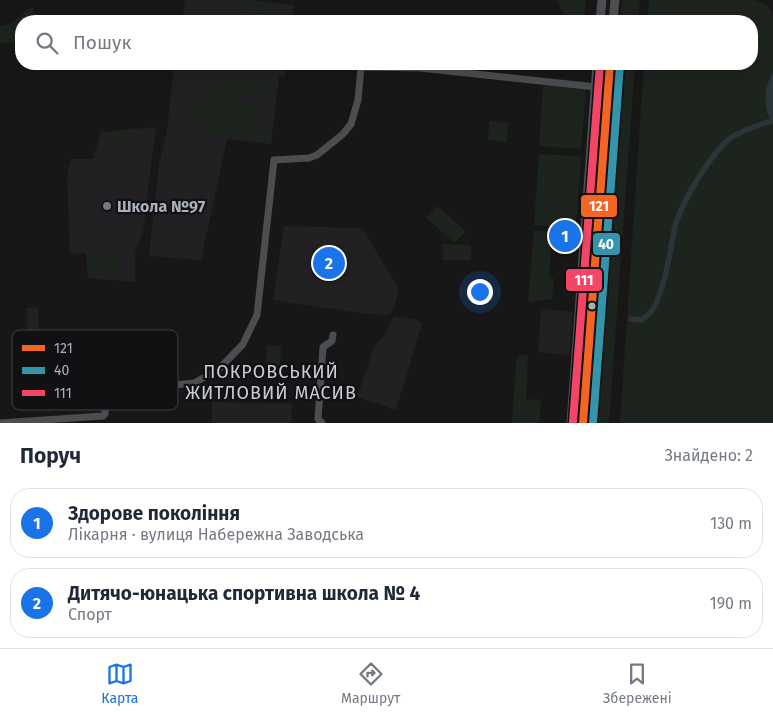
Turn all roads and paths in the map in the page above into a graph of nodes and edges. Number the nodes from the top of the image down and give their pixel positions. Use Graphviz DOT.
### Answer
graph roads {
  1 [pos="602,0"];
  2 [pos="615,0"];
  3 [pos="601,15"];
  4 [pos="614,15"];
  5 [pos="362,70"];
  6 [pos="440,70"];
  7 [pos="597,70"];
  8 [pos="610,70"];
  9 [pos="596,86"];
  10 [pos="333,335"];
  11 [pos="575,373"];
  12 [pos="587,374"];
  13 [pos="178,385"];
  14 [pos="105,410"];
  15 [pos="0,423"];
  16 [pos="322,423"];
  17 [pos="571,423"];
  18 [pos="583,423"];
  1 -- 3 [label="main road"];
  2 -- 4 [label="main road"];
  5 -- 13 [label="street"];
  6 -- 9 [label="street"];
  7 -- 9 [label="main road"];
  8 -- 12 [label="main road"];
  9 -- 11 [label="main road"];
  10 -- 16 [label="street"];
  11 -- 12 [label="main road"];
  11 -- 17 [label="main road"];
  12 -- 18 [label="main road"];
  14 -- 15 [label="street"];
}
